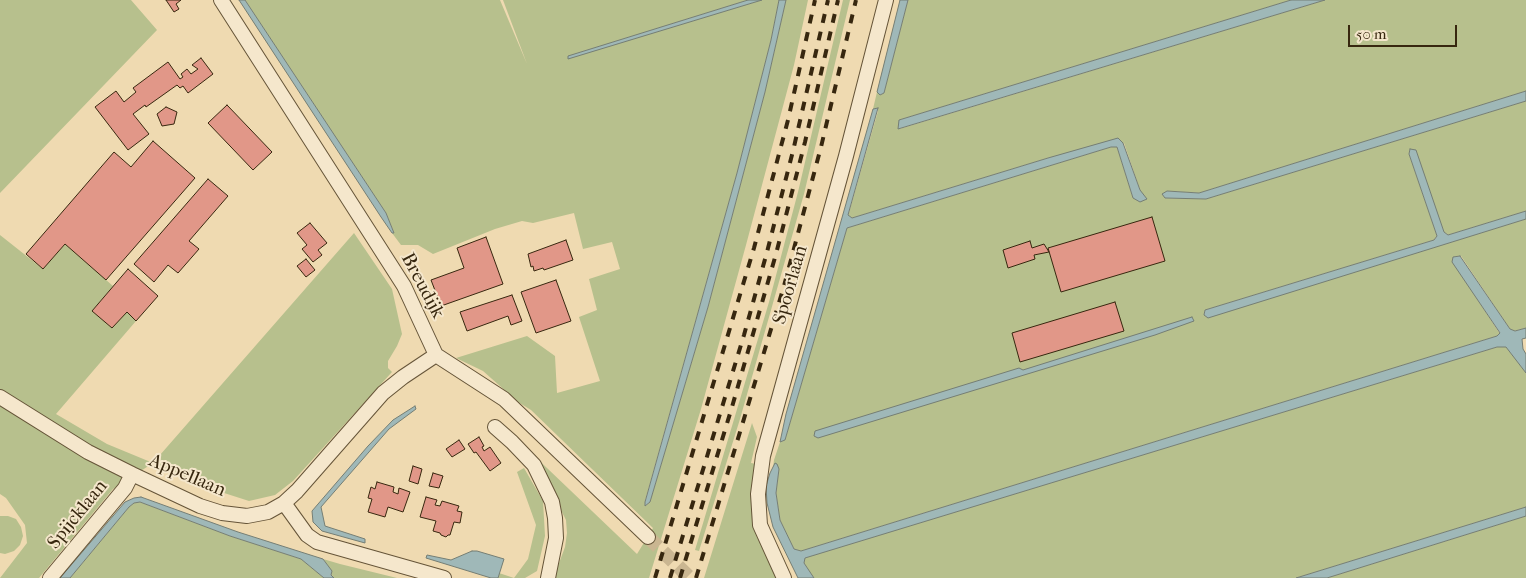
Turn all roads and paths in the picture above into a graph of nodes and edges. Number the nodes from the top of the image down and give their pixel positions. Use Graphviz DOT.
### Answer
graph roads {
  1 [pos="221,0"];
  2 [pos="886,0"];
  3 [pos="436,355"];
  4 [pos="0,397"];
  5 [pos="495,427"];
  6 [pos="132,474"];
  7 [pos="284,503"];
  8 [pos="648,536"];
  9 [pos="50,578"];
  10 [pos="444,578"];
  11 [pos="548,578"];
  12 [pos="784,578"];
  1 -- 3 [label="street, Breudijk"];
  2 -- 12 [label="street, Spoorlaan"];
  3 -- 7 [label="street, Appellaan"];
  3 -- 8 [label="street"];
  4 -- 6 [label="street, Appellaan"];
  5 -- 11 [label="street"];
  6 -- 7 [label="street, Appellaan"];
  6 -- 9 [label="street, Spijcklaan"];
  7 -- 10 [label="street"];
}
